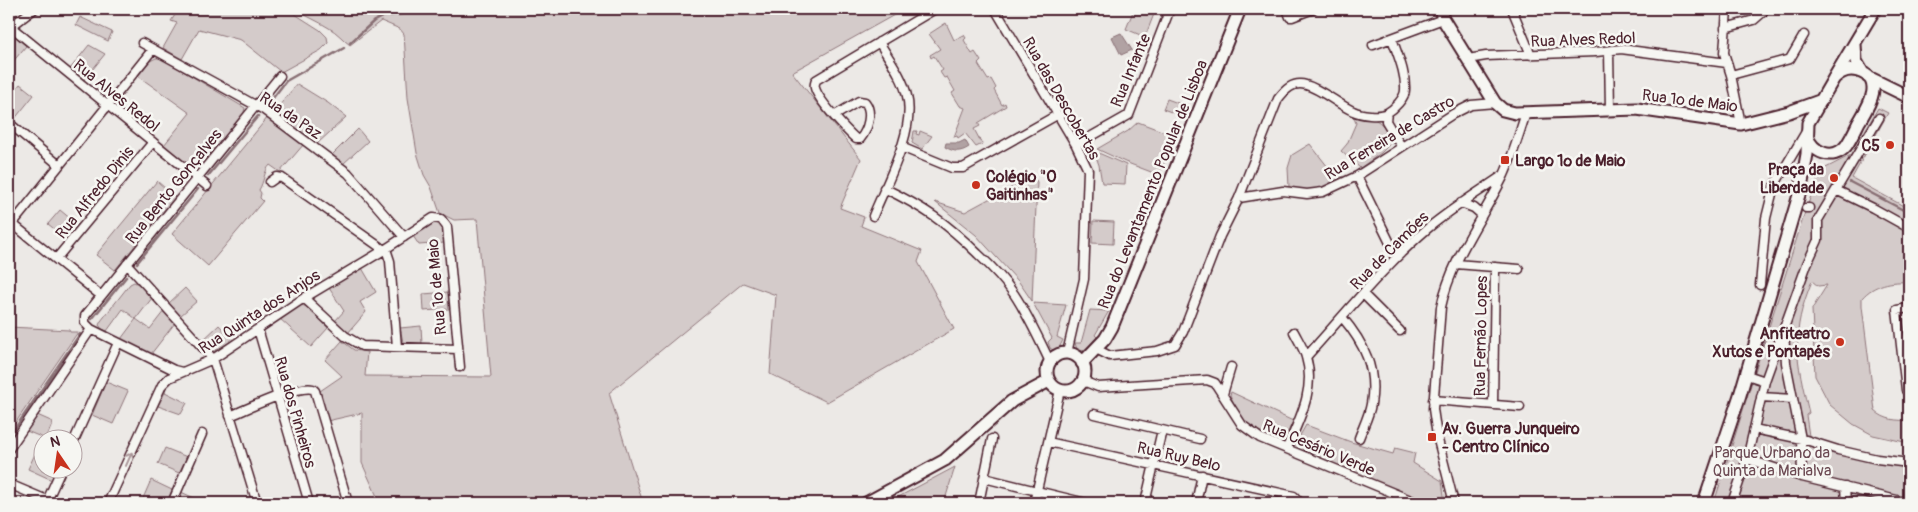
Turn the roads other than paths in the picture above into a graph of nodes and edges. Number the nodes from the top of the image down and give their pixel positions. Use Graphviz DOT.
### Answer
graph roads {
  1 [pos="34,9"];
  2 [pos="935,9"];
  3 [pos="995,9"];
  4 [pos="1170,9"];
  5 [pos="1240,9"];
  6 [pos="1287,9"];
  7 [pos="1313,9"];
  8 [pos="1512,9"];
  9 [pos="1726,9"];
  10 [pos="1875,9"];
  11 [pos="1763,12"];
  12 [pos="1441,14"];
  13 [pos="10,27"];
  14 [pos="1725,28"];
  15 [pos="1804,35"];
  16 [pos="1392,38"];
  17 [pos="879,42"];
  18 [pos="142,43"];
  19 [pos="1373,44"];
  20 [pos="1855,44"];
  21 [pos="153,49"];
  22 [pos="1609,51"];
  23 [pos="1531,54"];
  24 [pos="1468,58"];
  25 [pos="1727,64"];
  26 [pos="1731,75"];
  27 [pos="1865,75"];
  28 [pos="280,76"];
  29 [pos="1834,78"];
  30 [pos="1904,94"];
  31 [pos="1822,100"];
  32 [pos="1872,100"];
  33 [pos="1495,103"];
  34 [pos="108,105"];
  35 [pos="256,105"];
  36 [pos="1610,110"];
  37 [pos="1789,112"];
  38 [pos="1387,113"];
  39 [pos="1526,113"];
  40 [pos="1057,114"];
  41 [pos="834,116"];
  42 [pos="1879,118"];
  43 [pos="9,123"];
  44 [pos="1741,124"];
  45 [pos="1807,130"];
  46 [pos="153,142"];
  47 [pos="1076,145"];
  48 [pos="1402,146"];
  49 [pos="901,147"];
  50 [pos="1830,154"];
  51 [pos="59,165"];
  52 [pos="1357,176"];
  53 [pos="1503,176"];
  54 [pos="197,177"];
  55 [pos="1803,181"];
  56 [pos="270,182"];
  57 [pos="207,186"];
  58 [pos="884,188"];
  59 [pos="1836,190"];
  60 [pos="1239,198"];
  61 [pos="1461,203"];
  62 [pos="1482,215"];
  63 [pos="873,216"];
  64 [pos="429,220"];
  65 [pos="10,224"];
  66 [pos="1909,228"];
  67 [pos="404,236"];
  68 [pos="384,250"];
  69 [pos="1399,255"];
  70 [pos="56,259"];
  71 [pos="127,264"];
  72 [pos="1456,264"];
  73 [pos="1495,268"];
  74 [pos="1519,269"];
  75 [pos="1760,285"];
  76 [pos="1363,294"];
  77 [pos="100,295"];
  78 [pos="304,298"];
  79 [pos="1909,308"];
  80 [pos="1342,318"];
  81 [pos="1784,326"];
  82 [pos="92,329"];
  83 [pos="258,329"];
  84 [pos="1400,331"];
  85 [pos="1294,332"];
  86 [pos="118,343"];
  87 [pos="397,348"];
  88 [pos="458,349"];
  89 [pos="1096,349"];
  90 [pos="1067,353"];
  91 [pos="1306,357"];
  92 [pos="213,359"];
  93 [pos="1050,362"];
  94 [pos="1082,363"];
  95 [pos="460,367"];
  96 [pos="1231,367"];
  97 [pos="184,372"];
  98 [pos="1750,376"];
  99 [pos="1049,381"];
  100 [pos="1083,381"];
  101 [pos="1764,382"];
  102 [pos="1060,390"];
  103 [pos="1909,390"];
  104 [pos="1223,394"];
  105 [pos="278,397"];
  106 [pos="1761,397"];
  107 [pos="1793,399"];
  108 [pos="1433,400"];
  109 [pos="1493,405"];
  110 [pos="1520,407"];
  111 [pos="1094,414"];
  112 [pos="230,416"];
  113 [pos="1754,429"];
  114 [pos="79,430"];
  115 [pos="1162,430"];
  116 [pos="202,434"];
  117 [pos="1359,438"];
  118 [pos="992,439"];
  119 [pos="1200,439"];
  120 [pos="1803,440"];
  121 [pos="1048,442"];
  122 [pos="1287,448"];
  123 [pos="9,449"];
  124 [pos="1747,459"];
  125 [pos="1909,463"];
  126 [pos="1154,464"];
  127 [pos="1202,475"];
  128 [pos="1802,477"];
  129 [pos="984,478"];
  130 [pos="57,480"];
  131 [pos="9,484"];
  132 [pos="1845,487"];
  133 [pos="1037,491"];
  134 [pos="49,502"];
  135 [pos="108,503"];
  136 [pos="172,503"];
  137 [pos="257,503"];
  138 [pos="309,503"];
  139 [pos="348,503"];
  140 [pos="866,503"];
  141 [pos="979,503"];
  142 [pos="1034,503"];
  143 [pos="1084,503"];
  144 [pos="1145,503"];
  145 [pos="1196,503"];
  146 [pos="1300,503"];
  147 [pos="1418,503"];
  148 [pos="1454,503"];
  149 [pos="1704,503"];
  150 [pos="1732,503"];
  151 [pos="1846,503"];
  152 [pos="1909,503"];
  1 -- 13 [label="street"];
  2 -- 17 [label="street"];
  3 -- 40 [label="street, Rua das Descobertas"];
  4 -- 47 [label="street, Rua Infante"];
  5 -- 89 [label="street, Rua do Levantamento Popular de Lisboa"];
  6 -- 7 [label="street"];
  8 -- 23 [label="street"];
  9 -- 14 [label="street"];
  10 -- 20 [label="street"];
  11 -- 14 [label="street"];
  12 -- 16 [label="street"];
  12 -- 24 [label="street"];
  13 -- 34 [label="street, Rua Alves Redol"];
  14 -- 25 [label="street"];
  15 -- 26 [label="street"];
  16 -- 19 [label="street"];
  16 -- 38 [label="street"];
  17 -- 41 [label="street"];
  17 -- 49 [label="street"];
  18 -- 21 [label="street, Rua da Paz"];
  20 -- 27 [label="street"];
  20 -- 29 [label="street"];
  21 -- 34 [label="street"];
  21 -- 35 [label="street, Rua da Paz"];
  22 -- 23 [label="street, Rua Alves Redol"];
  22 -- 25 [label="street, Rua Alves Redol"];
  22 -- 36 [label="street"];
  23 -- 24 [label="street, Rua Alves Redol"];
  24 -- 33 [label="street"];
  25 -- 26 [label="street"];
  26 -- 44 [label="street"];
  27 -- 29 [label="street"];
  27 -- 30 [label="street"];
  27 -- 32 [label="street"];
  28 -- 35 [label="street, Rua Bento Gonçalves"];
  29 -- 31 [label="street"];
  30 -- 32 [label="street"];
  31 -- 37 [label="street, Rua 1º de Maio"];
  31 -- 45 [label="street"];
  32 -- 50 [label="street"];
  33 -- 39 [label="street, Rua 1º de Maio"];
  33 -- 48 [label="street, Rua Ferreira de Castro"];
  34 -- 46 [label="street, Rua Alves Redol"];
  34 -- 51 [label="street"];
  35 -- 54 [label="street, Rua Bento Gonçalves"];
  35 -- 67 [label="street, Rua da Paz"];
  36 -- 39 [label="street, Rua 1º de Maio"];
  36 -- 44 [label="street, Rua 1º de Maio"];
  37 -- 44 [label="street, Rua 1º de Maio"];
  37 -- 45 [label="street"];
  38 -- 48 [label="street"];
  38 -- 60 [label="street"];
  39 -- 53 [label="street"];
  40 -- 47 [label="street, Rua das Descobertas"];
  40 -- 49 [label="street"];
  41 -- 41 [label="street"];
  42 -- 59 [label="street"];
  43 -- 51 [label="street"];
  45 -- 50 [label="street"];
  45 -- 55 [label="street"];
  45 -- 75 [label="street"];
  46 -- 54 [label="street, Rua Alves Redol"];
  46 -- 70 [label="street, Rua Alfredo Dinis"];
  47 -- 90 [label="street, Rua das Descobertas"];
  48 -- 52 [label="street, Rua Ferreira de Castro"];
  49 -- 58 [label="street"];
  50 -- 55 [label="street"];
  51 -- 65 [label="street"];
  52 -- 60 [label="street, Rua Ferreira de Castro"];
  52 -- 69 [label="street"];
  53 -- 61 [label="street, Rua de Camões"];
  53 -- 62 [label="street"];
  54 -- 57 [label="street, Rua Alves Redol"];
  54 -- 71 [label="street, Rua Bento Gonçalves"];
  55 -- 149 [label="street"];
  56 -- 68 [label="street"];
  58 -- 63 [label="street"];
  58 -- 93 [label="street"];
  59 -- 66 [label="street"];
  59 -- 81 [label="street"];
  60 -- 89 [label="street"];
  61 -- 62 [label="street"];
  61 -- 69 [label="street, Rua de Camões"];
  62 -- 72 [label="street"];
  64 -- 67 [label="street, Rua Quinta dos Anjos"];
  64 -- 88 [label="street, Rua 1º de Maio"];
  65 -- 70 [label="street"];
  67 -- 68 [label="street, Rua Quinta dos Anjos"];
  68 -- 78 [label="street, Rua Quinta dos Anjos"];
  68 -- 87 [label="street"];
  69 -- 76 [label="street, Rua de Camões"];
  70 -- 77 [label="street"];
  71 -- 77 [label="street, Rua Bento Gonçalves"];
  71 -- 92 [label="street"];
  72 -- 73 [label="street"];
  72 -- 108 [label="street"];
  73 -- 74 [label="street"];
  73 -- 109 [label="street, Rua Fernão Lopes"];
  76 -- 80 [label="street, Rua de Camões"];
  76 -- 84 [label="street"];
  77 -- 82 [label="street, Rua Bento Gonçalves"];
  78 -- 83 [label="street, Rua Quinta dos Anjos"];
  78 -- 87 [label="street"];
  79 -- 103 [label="street"];
  80 -- 91 [label="street, Rua de Camões"];
  80 -- 117 [label="street"];
  81 -- 101 [label="street"];
  81 -- 107 [label="street"];
  82 -- 86 [label="street"];
  82 -- 123 [label="street"];
  83 -- 92 [label="street, Rua Quinta dos Anjos"];
  83 -- 105 [label="street, Rua dos Pinheiros"];
  85 -- 91 [label="street"];
  86 -- 97 [label="street"];
  86 -- 114 [label="street"];
  87 -- 88 [label="street"];
  88 -- 95 [label="street, Rua 1º de Maio"];
  89 -- 94 [label="street, Rua do Levantamento Popular de Lisboa"];
  90 -- 93 [label="street"];
  90 -- 94 [label="street"];
  91 -- 122 [label="street"];
  92 -- 97 [label="street, Rua Quinta dos Anjos"];
  92 -- 112 [label="street"];
  93 -- 99 [label="street"];
  94 -- 100 [label="street"];
  96 -- 104 [label="street"];
  135 -- 97 [label="street, Rua Quinta dos Anjos, one-way"];
  98 -- 101 [label="street"];
  99 -- 102 [label="street"];
  99 -- 140 [label="street"];
  100 -- 102 [label="street"];
  100 -- 104 [label="street, Rua Cesário Verde"];
  101 -- 106 [label="street"];
  102 -- 121 [label="street"];
  104 -- 122 [label="street, Rua Cesário Verde"];
  105 -- 112 [label="street"];
  105 -- 138 [label="street, Rua dos Pinheiros"];
  105 -- 139 [label="street"];
  106 -- 107 [label="street"];
  106 -- 113 [label="street"];
  107 -- 120 [label="street"];
  108 -- 109 [label="street"];
  108 -- 148 [label="street"];
  109 -- 110 [label="street"];
  111 -- 115 [label="street"];
  112 -- 137 [label="street"];
  113 -- 120 [label="street"];
  113 -- 124 [label="street"];
  115 -- 119 [label="street"];
  115 -- 126 [label="street"];
  116 -- 136 [label="street"];
  118 -- 129 [label="street"];
  120 -- 125 [label="street"];
  120 -- 128 [label="street"];
  121 -- 126 [label="street, Rua Ruy Belo"];
  121 -- 133 [label="street"];
  122 -- 147 [label="street, Rua Cesário Verde"];
  124 -- 128 [label="street"];
  124 -- 150 [label="street"];
  126 -- 127 [label="street, Rua Ruy Belo"];
  126 -- 144 [label="street"];
  127 -- 145 [label="street"];
  127 -- 146 [label="street, Rua Ruy Belo"];
  128 -- 132 [label="street"];
  129 -- 133 [label="street"];
  129 -- 141 [label="street"];
  130 -- 134 [label="street"];
  131 -- 134 [label="street"];
  132 -- 151 [label="street"];
  132 -- 152 [label="street"];
  133 -- 142 [label="street"];
  133 -- 143 [label="street"];
}
